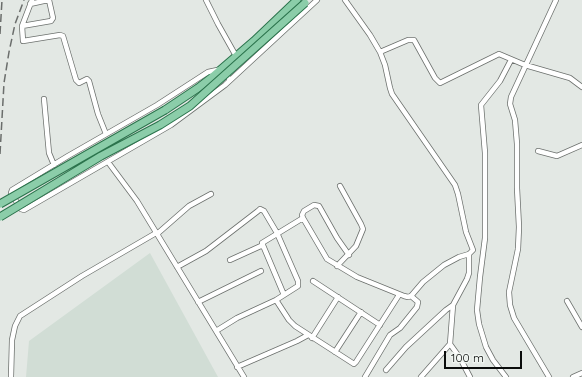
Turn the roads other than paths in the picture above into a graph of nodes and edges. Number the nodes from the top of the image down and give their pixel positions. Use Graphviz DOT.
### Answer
graph roads {
  1 [pos="49,0"];
  2 [pos="206,0"];
  3 [pos="297,0"];
  4 [pos="317,0"];
  5 [pos="345,0"];
  6 [pos="556,0"];
  7 [pos="31,2"];
  8 [pos="306,2"];
  9 [pos="22,26"];
  10 [pos="380,52"];
  11 [pos="236,56"];
  12 [pos="512,60"];
  13 [pos="525,65"];
  14 [pos="222,69"];
  15 [pos="230,80"];
  16 [pos="582,87"];
  17 [pos="44,99"];
  18 [pos="106,134"];
  19 [pos="582,145"];
  20 [pos="538,151"];
  21 [pos="108,162"];
  22 [pos="54,165"];
  23 [pos="340,186"];
  24 [pos="211,194"];
  25 [pos="0,204"];
  26 [pos="0,217"];
  27 [pos="303,218"];
  28 [pos="156,233"];
  29 [pos="277,233"];
  30 [pos="263,245"];
  31 [pos="469,254"];
  32 [pos="349,255"];
  33 [pos="230,260"];
  34 [pos="337,266"];
  35 [pos="177,268"];
  36 [pos="261,271"];
  37 [pos="313,281"];
  38 [pos="399,294"];
  39 [pos="284,295"];
  40 [pos="411,296"];
  41 [pos="338,297"];
  42 [pos="276,300"];
  43 [pos="568,301"];
  44 [pos="198,302"];
  45 [pos="453,305"];
  46 [pos="361,312"];
  47 [pos="380,325"];
  48 [pos="582,327"];
  49 [pos="216,331"];
  50 [pos="310,336"];
  51 [pos="450,344"];
  52 [pos="335,352"];
  53 [pos="237,367"];
  54 [pos="386,370"];
  55 [pos="582,373"];
  56 [pos="11,377"];
  57 [pos="244,377"];
  58 [pos="365,377"];
  59 [pos="421,377"];
  60 [pos="470,377"];
  61 [pos="506,377"];
  62 [pos="549,377"];
  63 [pos="573,377"];
  1 -- 7 [label="street"];
  1 -- 9 [label="street"];
  2 -- 11 [label="street"];
  3 -- 11 [label="main road"];
  4 -- 15 [label="street"];
  5 -- 10 [label="street"];
  6 -- 13 [label="street"];
  7 -- 9 [label="street"];
  8 -- 26 [label="main road, bridge"];
  9 -- 18 [label="street"];
  10 -- 12 [label="street"];
  10 -- 31 [label="street"];
  11 -- 14 [label="main road"];
  12 -- 13 [label="street"];
  12 -- 61 [label="street"];
  13 -- 16 [label="street"];
  13 -- 62 [label="street"];
  14 -- 15 [label="street"];
  14 -- 18 [label="street"];
  14 -- 25 [label="main road, bridge"];
  15 -- 21 [label="street"];
  17 -- 22 [label="street"];
  18 -- 22 [label="street"];
  19 -- 20 [label="street"];
  21 -- 22 [label="street"];
  21 -- 28 [label="street"];
  23 -- 32 [label="street"];
  24 -- 28 [label="street"];
  27 -- 29 [label="street"];
  27 -- 32 [label="street"];
  27 -- 34 [label="street"];
  28 -- 35 [label="street"];
  28 -- 56 [label="street"];
  29 -- 30 [label="street"];
  29 -- 35 [label="street"];
  29 -- 39 [label="street"];
  30 -- 33 [label="street"];
  30 -- 39 [label="street"];
  31 -- 40 [label="street"];
  31 -- 45 [label="street"];
  32 -- 34 [label="street"];
  34 -- 38 [label="street"];
  35 -- 44 [label="street"];
  36 -- 44 [label="street"];
  37 -- 41 [label="street"];
  38 -- 40 [label="street"];
  38 -- 47 [label="street"];
  39 -- 42 [label="street"];
  40 -- 58 [label="street"];
  41 -- 46 [label="street"];
  41 -- 50 [label="street"];
  42 -- 49 [label="street"];
  42 -- 50 [label="street"];
  43 -- 48 [label="street"];
  44 -- 49 [label="street"];
  45 -- 51 [label="street"];
  45 -- 54 [label="street"];
  46 -- 47 [label="street"];
  46 -- 52 [label="street"];
  47 -- 52 [label="street"];
  49 -- 53 [label="street"];
  50 -- 52 [label="street"];
  50 -- 53 [label="street"];
  51 -- 59 [label="street"];
  51 -- 60 [label="street"];
  53 -- 57 [label="street"];
  55 -- 63 [label="street"];
}
